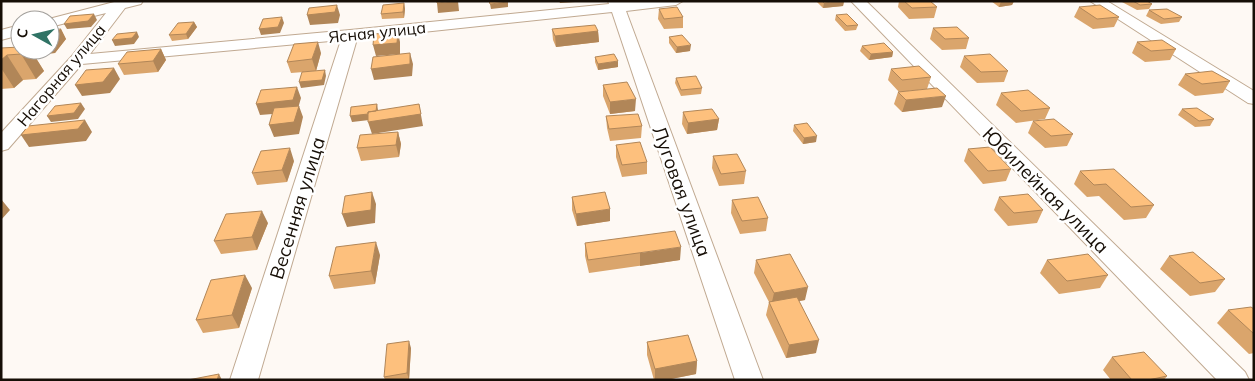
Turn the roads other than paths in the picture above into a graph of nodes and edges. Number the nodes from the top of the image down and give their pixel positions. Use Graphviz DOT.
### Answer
graph roads {
  1 [pos="676,1"];
  2 [pos="858,1"];
  3 [pos="1097,1"];
  4 [pos="128,3"];
  5 [pos="616,5"];
  6 [pos="60,20"];
  7 [pos="350,35"];
  8 [pos="77,60"];
  9 [pos="1254,99"];
  10 [pos="1,145"];
  11 [pos="244,380"];
  12 [pos="750,380"];
  13 [pos="1235,380"];
  1 -- 5 [label="street, Ясная улица"];
  2 -- 13 [label="street, Юбилейная улица"];
  3 -- 9 [label="street"];
  4 -- 6 [label="street"];
  4 -- 8 [label="street, Нагорная улица"];
  5 -- 7 [label="street, Ясная улица"];
  5 -- 12 [label="street, Луговая улица"];
  7 -- 8 [label="street, Ясная улица"];
  7 -- 11 [label="street, Весенняя улица"];
  8 -- 10 [label="street, Нагорная улица"];
}
